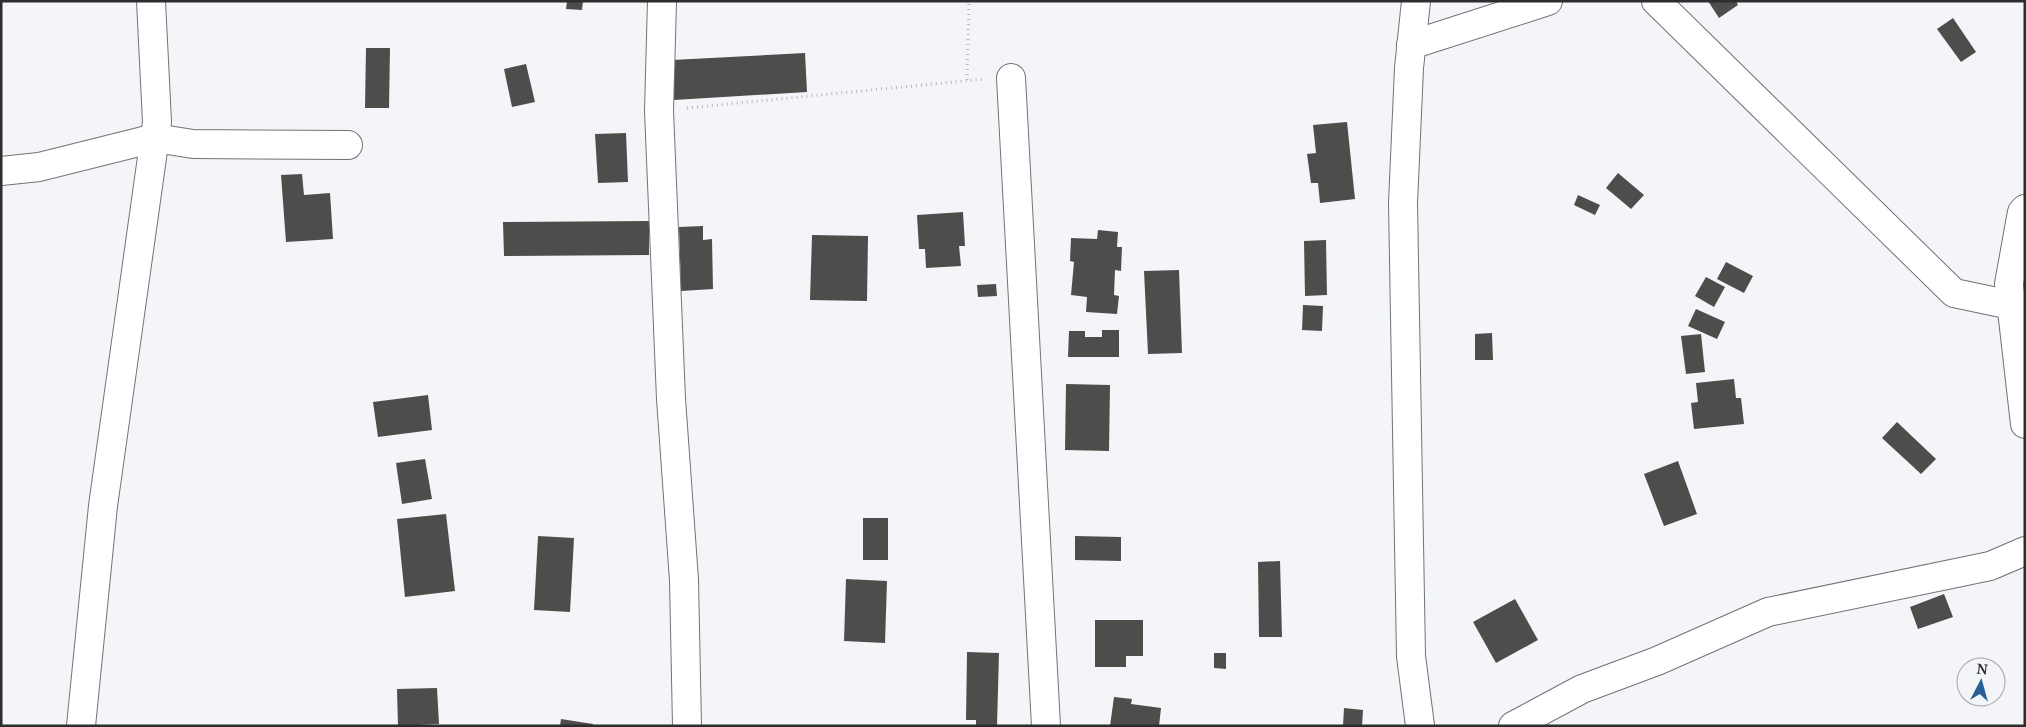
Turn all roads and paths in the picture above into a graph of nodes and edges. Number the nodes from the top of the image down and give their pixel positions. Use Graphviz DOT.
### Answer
graph roads {
  1 [pos="151,1"];
  2 [pos="662,1"];
  3 [pos="969,1"];
  4 [pos="1416,1"];
  5 [pos="1548,1"];
  6 [pos="1656,1"];
  7 [pos="1412,45"];
  8 [pos="1011,78"];
  9 [pos="967,80"];
  10 [pos="658,111"];
  11 [pos="155,138"];
  12 [pos="348,144"];
  13 [pos="1,171"];
  14 [pos="2025,209"];
  15 [pos="2018,305"];
  16 [pos="2025,424"];
  17 [pos="2025,551"];
  18 [pos="81,726"];
  19 [pos="687,726"];
  20 [pos="1046,726"];
  21 [pos="1420,726"];
  22 [pos="1513,726"];
  1 -- 11 [label="street"];
  2 -- 10 [label="street"];
  3 -- 9 [label="path"];
  4 -- 7 [label="street"];
  5 -- 7 [label="street"];
  6 -- 15 [label="street"];
  7 -- 21 [label="street"];
  8 -- 9 [label="path"];
  8 -- 20 [label="street"];
  9 -- 10 [label="path"];
  10 -- 19 [label="street"];
  11 -- 12 [label="street"];
  11 -- 13 [label="street"];
  11 -- 18 [label="street"];
  14 -- 15 [label="street"];
  15 -- 16 [label="street"];
  17 -- 22 [label="street"];
}
